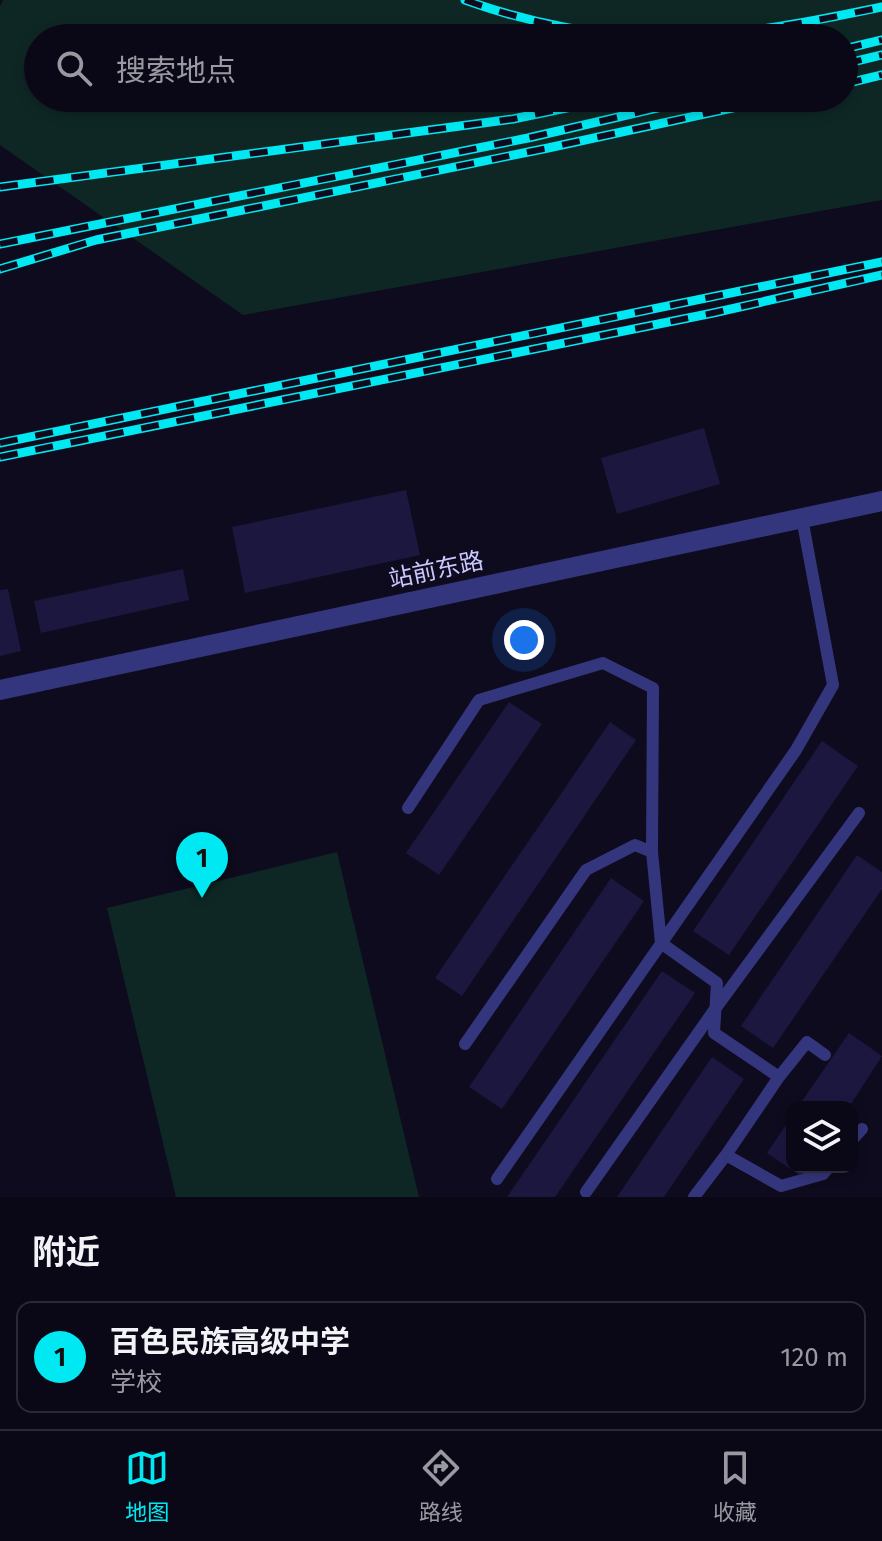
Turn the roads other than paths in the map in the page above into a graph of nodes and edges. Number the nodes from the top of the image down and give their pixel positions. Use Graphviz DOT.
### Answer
graph roads {
  1 [pos="882,501"];
  2 [pos="802,518"];
  3 [pos="0,690"];
  4 [pos="408,808"];
  5 [pos="859,813"];
  6 [pos="652,852"];
  7 [pos="661,943"];
  8 [pos="715,1009"];
  9 [pos="465,1044"];
  10 [pos="825,1055"];
  11 [pos="779,1077"];
  12 [pos="862,1129"];
  13 [pos="858,1133"];
  14 [pos="726,1155"];
  15 [pos="824,1173"];
  16 [pos="497,1179"];
  17 [pos="586,1192"];
  18 [pos="694,1197"];
  1 -- 2 [label="street, 站前东路"];
  2 -- 3 [label="street, 站前东路"];
  2 -- 7 [label="lane"];
  4 -- 6 [label="lane"];
  5 -- 8 [label="lane"];
  6 -- 7 [label="lane"];
  6 -- 9 [label="lane"];
  7 -- 8 [label="lane"];
  7 -- 16 [label="lane"];
  8 -- 11 [label="lane"];
  8 -- 17 [label="lane"];
  10 -- 11 [label="lane"];
  11 -- 14 [label="lane"];
  12 -- 13 [label="lane"];
  14 -- 15 [label="lane"];
  14 -- 18 [label="lane"];
}
